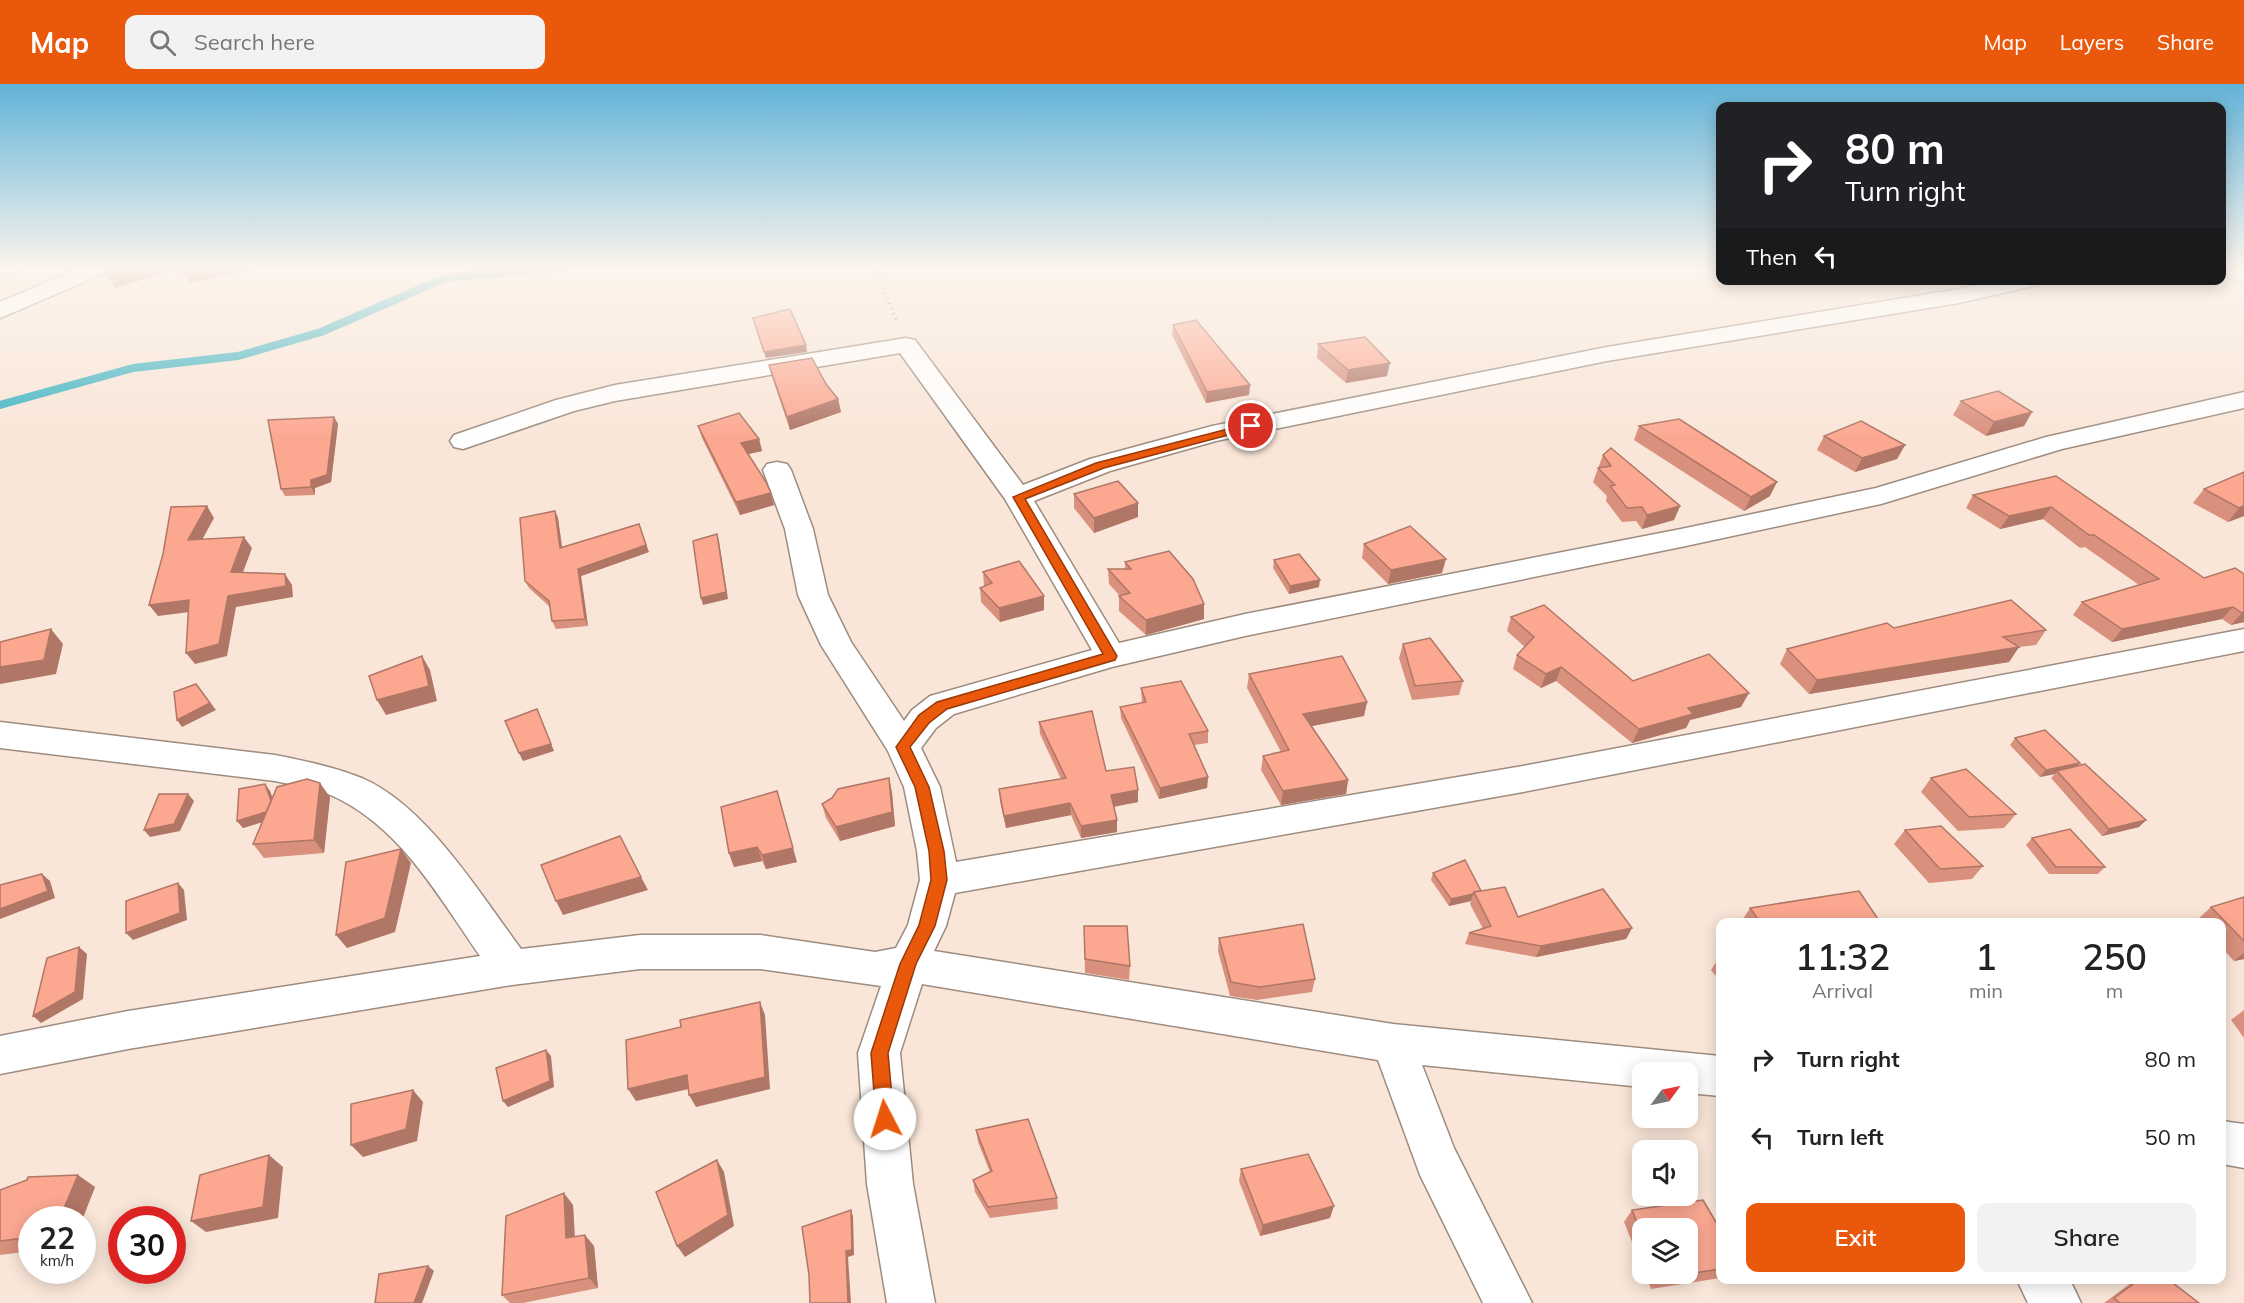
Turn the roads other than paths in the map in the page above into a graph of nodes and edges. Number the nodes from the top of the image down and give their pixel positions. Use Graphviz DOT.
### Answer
graph roads {
  1 [pos="1790,324"];
  2 [pos="2244,399"];
  3 [pos="463,441"];
  4 [pos="777,470"];
  5 [pos="1018,497"];
  6 [pos="2244,640"];
  7 [pos="1111,656"];
  8 [pos="0,735"];
  9 [pos="903,747"];
  10 [pos="939,880"];
  11 [pos="908,964"];
  12 [pos="512,968"];
  13 [pos="1393,1043"];
  14 [pos="0,1054"];
  15 [pos="1632,1067"];
  16 [pos="1698,1074"];
  17 [pos="1716,1076"];
  18 [pos="2226,1144"];
  19 [pos="2244,1146"];
  20 [pos="2044,1284"];
  21 [pos="911,1303"];
  22 [pos="1508,1303"];
  23 [pos="2057,1303"];
  1 -- 5 [label="street"];
  2 -- 7 [label="street"];
  3 -- 5 [label="street"];
  4 -- 9 [label="street"];
  5 -- 7 [label="street"];
  6 -- 10 [label="street"];
  7 -- 9 [label="street"];
  8 -- 12 [label="street"];
  9 -- 10 [label="street"];
  10 -- 11 [label="street"];
  11 -- 12 [label="street"];
  11 -- 13 [label="street"];
  11 -- 21 [label="street"];
  12 -- 14 [label="street"];
  13 -- 15 [label="street"];
  13 -- 22 [label="street"];
  16 -- 17 [label="street"];
  18 -- 19 [label="street"];
  20 -- 23 [label="street"];
}
